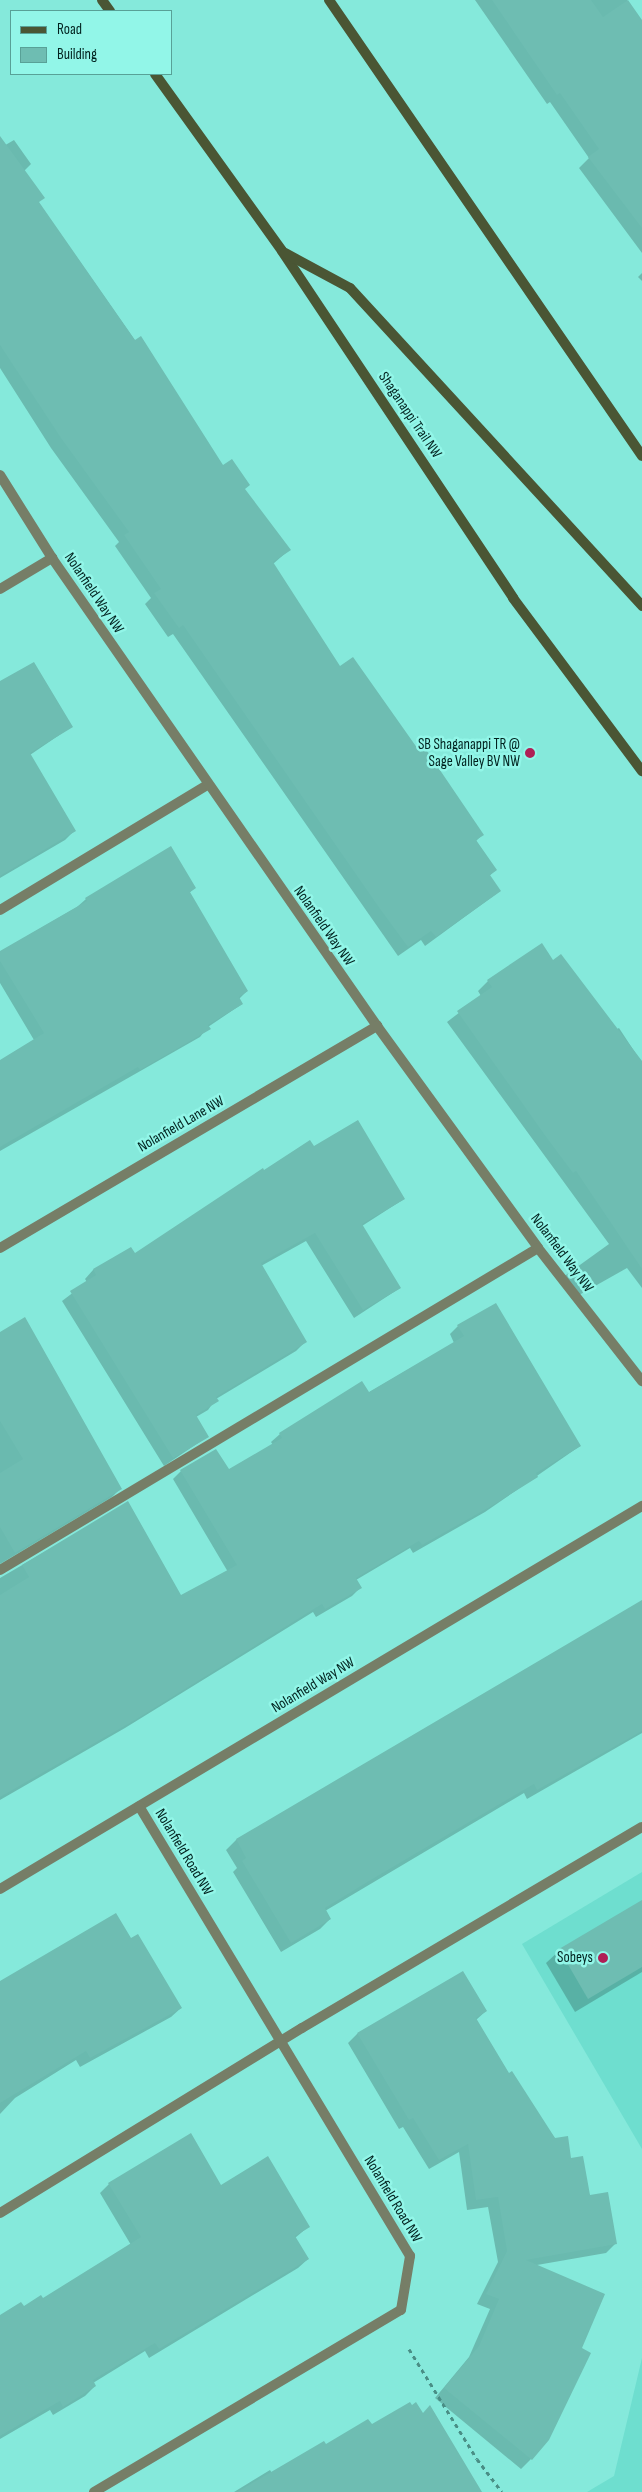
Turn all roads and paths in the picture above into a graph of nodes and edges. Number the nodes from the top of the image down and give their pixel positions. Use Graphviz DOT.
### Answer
graph roads {
  1 [pos="329,0"];
  2 [pos="156,75"];
  3 [pos="282,251"];
  4 [pos="642,456"];
  5 [pos="0,475"];
  6 [pos="52,558"];
  7 [pos="0,589"];
  8 [pos="642,606"];
  9 [pos="642,771"];
  10 [pos="207,785"];
  11 [pos="0,910"];
  12 [pos="377,1026"];
  13 [pos="0,1248"];
  14 [pos="538,1248"];
  15 [pos="642,1381"];
  16 [pos="642,1506"];
  17 [pos="0,1570"];
  18 [pos="139,1806"];
  19 [pos="642,1826"];
  20 [pos="0,1889"];
  21 [pos="280,2042"];
  22 [pos="0,2213"];
  23 [pos="409,2349"];
  24 [pos="94,2492"];
  25 [pos="502,2492"];
  1 -- 4 [label="main road"];
  2 -- 3 [label="main road, Shaganappi Trail NW"];
  3 -- 8 [label="main road"];
  3 -- 9 [label="main road, Shaganappi Trail NW"];
  5 -- 6 [label="street, Nolanfield Way NW"];
  6 -- 7 [label="street"];
  6 -- 10 [label="street, Nolanfield Way NW"];
  10 -- 11 [label="street"];
  10 -- 12 [label="street, Nolanfield Way NW"];
  12 -- 13 [label="street, Nolanfield Lane NW"];
  12 -- 14 [label="street, Nolanfield Way NW"];
  14 -- 15 [label="street, Nolanfield Way NW"];
  14 -- 17 [label="street"];
  16 -- 18 [label="street, Nolanfield Way NW"];
  18 -- 20 [label="street, Nolanfield Way NW"];
  18 -- 21 [label="street, Nolanfield Road NW"];
  19 -- 21 [label="street"];
  21 -- 22 [label="street"];
  21 -- 24 [label="street, Nolanfield Road NW"];
  23 -- 25 [label="path"];
}
